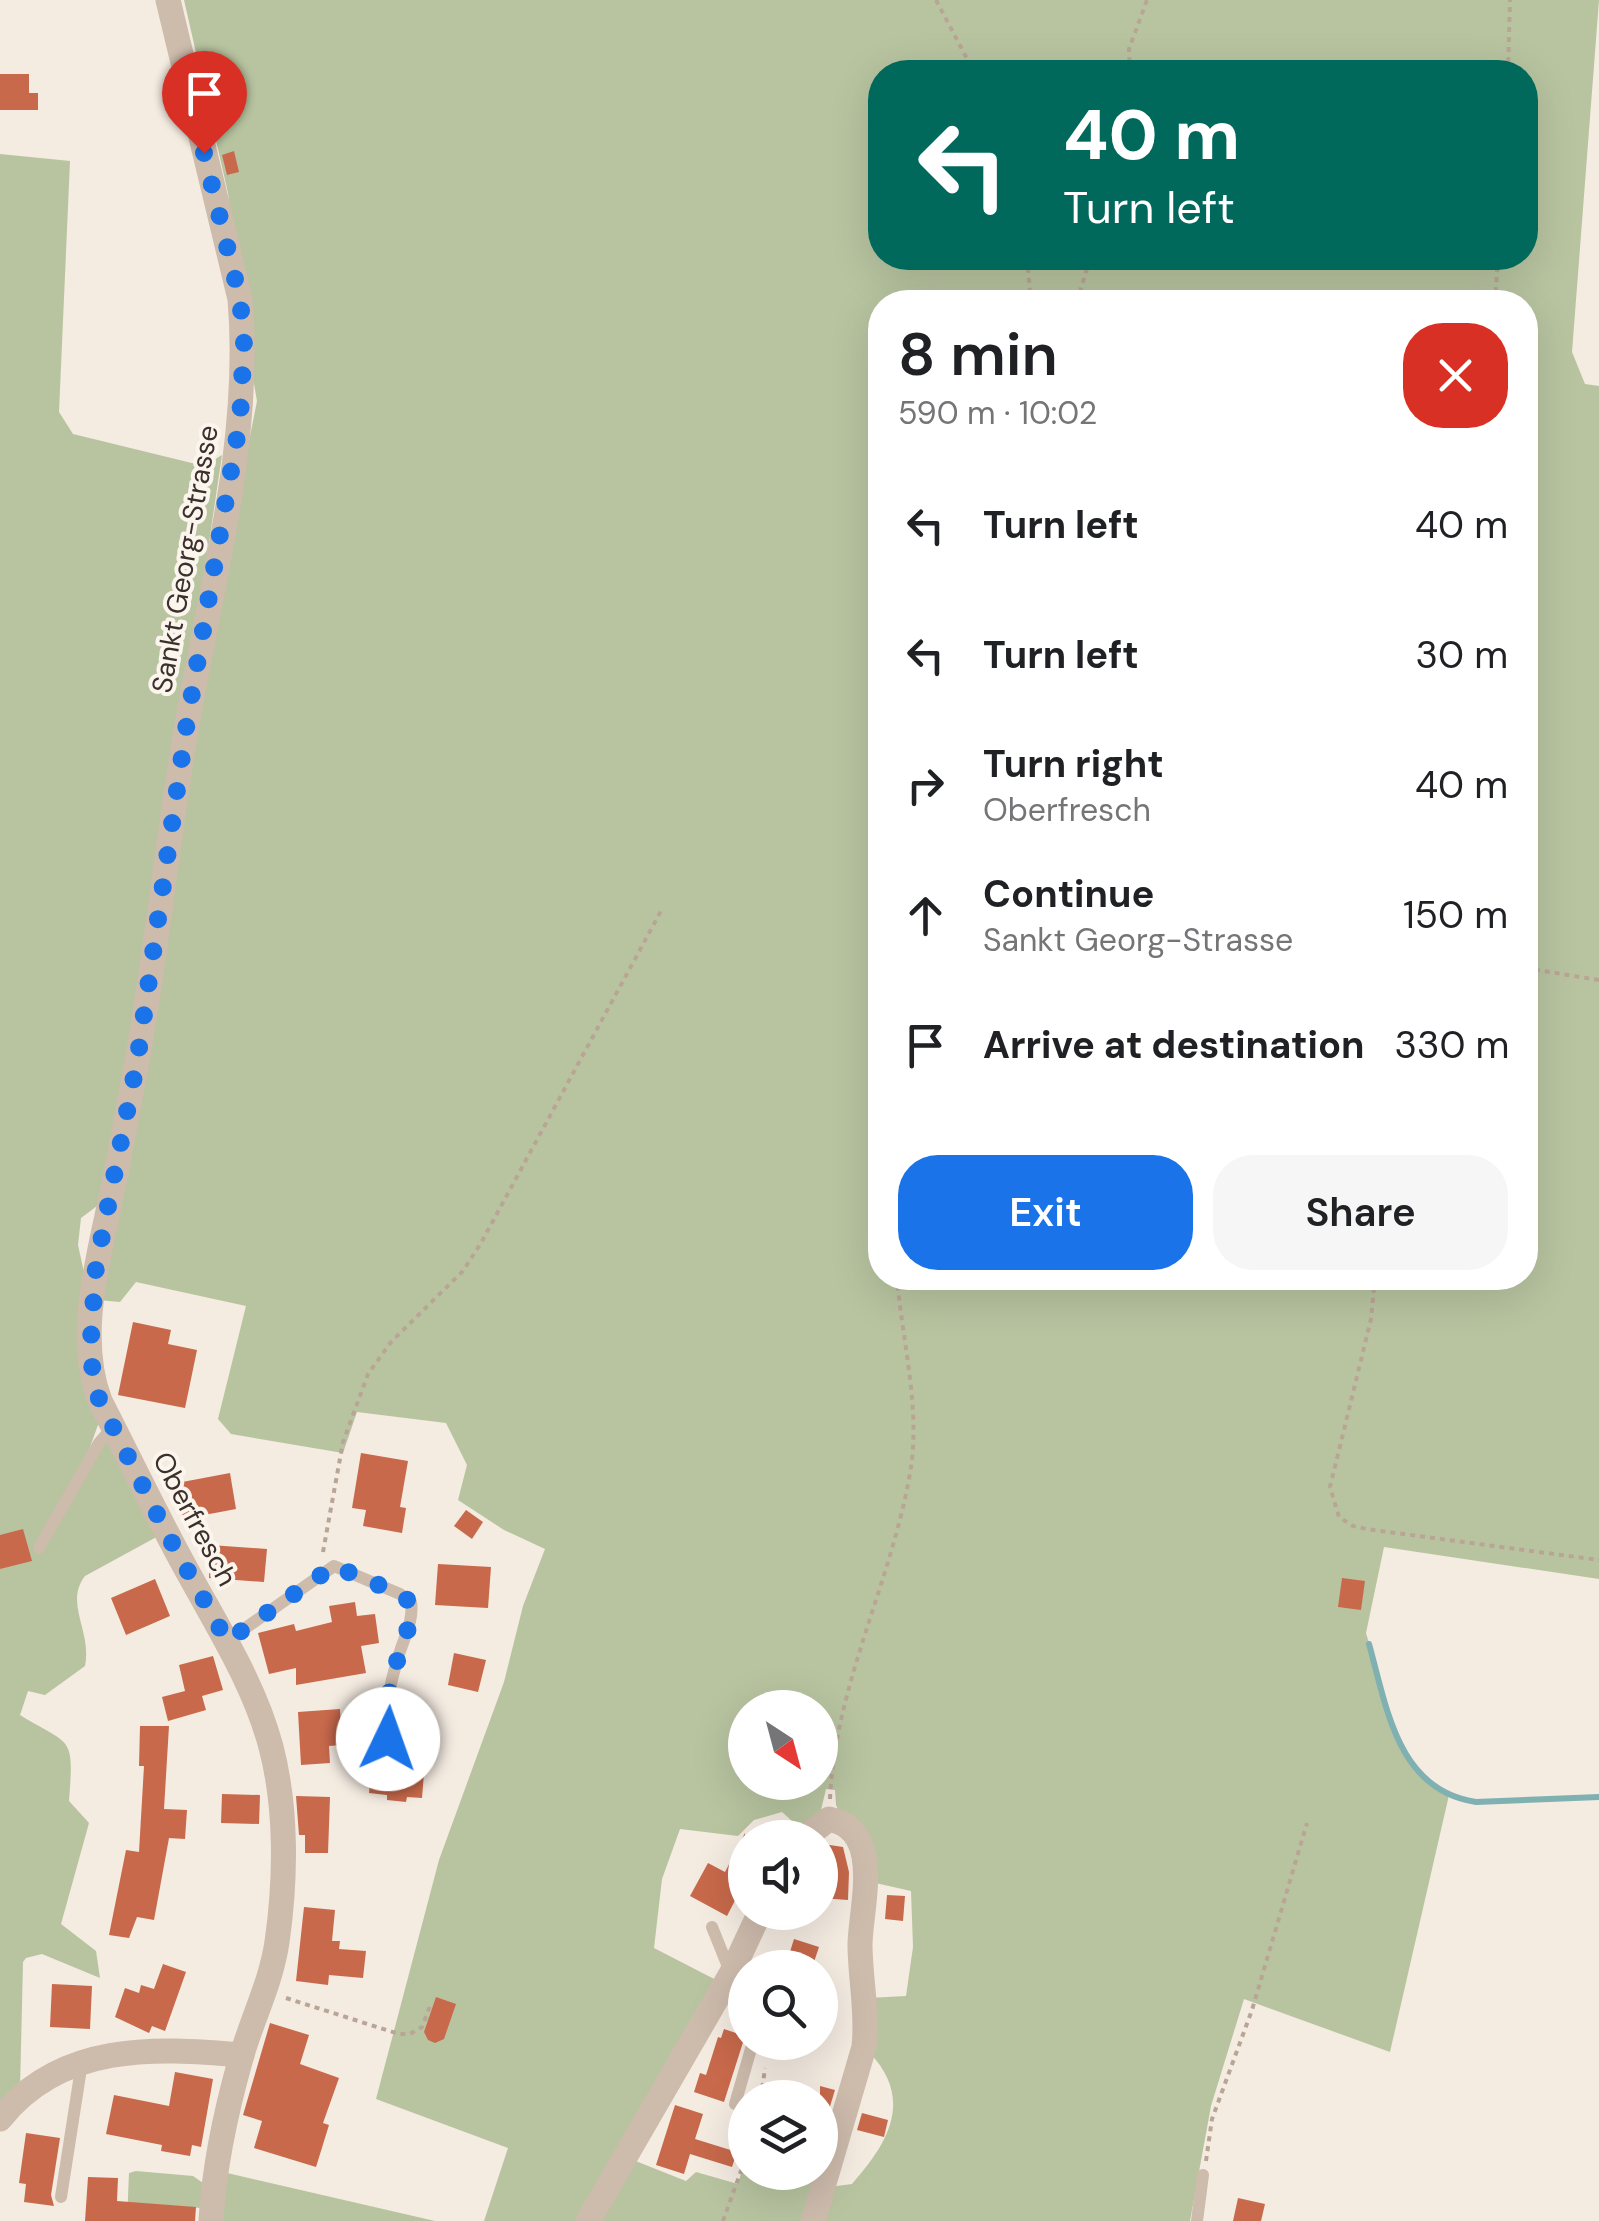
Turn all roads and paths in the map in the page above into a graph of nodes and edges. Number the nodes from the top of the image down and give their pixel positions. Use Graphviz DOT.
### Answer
graph roads {
  1 [pos="168,0"];
  2 [pos="1148,0"];
  3 [pos="1510,0"];
  4 [pos="937,2"];
  5 [pos="968,60"];
  6 [pos="1129,60"];
  7 [pos="1508,60"];
  8 [pos="661,911"];
  9 [pos="1538,970"];
  10 [pos="1599,980"];
  11 [pos="112,1192"];
  12 [pos="897,1290"];
  13 [pos="1373,1290"];
  14 [pos="113,1427"];
  15 [pos="38,1548"];
  16 [pos="1599,1560"];
  17 [pos="320,1561"];
  18 [pos="227,1641"];
  19 [pos="388,1739"];
  20 [pos="829,1818"];
  21 [pos="826,1820"];
  22 [pos="1308,1822"];
  23 [pos="712,1927"];
  24 [pos="728,1961"];
  25 [pos="266,1992"];
  26 [pos="728,1997"];
  27 [pos="430,2006"];
  28 [pos="242,2054"];
  29 [pos="82,2062"];
  30 [pos="0,2120"];
  31 [pos="1203,2175"];
  32 [pos="734,2190"];
  33 [pos="61,2197"];
  34 [pos="211,2221"];
  35 [pos="588,2221"];
  36 [pos="723,2221"];
  37 [pos="813,2221"];
  38 [pos="1198,2221"];
  1 -- 11 [label="street, Sankt Georg-Strasse"];
  2 -- 6 [label="path"];
  3 -- 7 [label="path"];
  4 -- 5 [label="path"];
  8 -- 17 [label="path"];
  9 -- 10 [label="path"];
  11 -- 14 [label="street, Oberfresch"];
  12 -- 20 [label="path"];
  13 -- 16 [label="path"];
  14 -- 15 [label="lane"];
  14 -- 18 [label="street, Oberfresch"];
  18 -- 19 [label="lane"];
  18 -- 25 [label="street, Oberfresch"];
  20 -- 21 [label="street"];
  20 -- 37 [label="street"];
  22 -- 31 [label="path"];
  23 -- 24 [label="lane"];
  25 -- 27 [label="path"];
  25 -- 28 [label="street, Oberfresch"];
  26 -- 35 [label="street"];
  28 -- 29 [label="street"];
  28 -- 34 [label="street, Oberfresch"];
  29 -- 30 [label="street"];
  29 -- 33 [label="lane"];
  31 -- 38 [label="lane"];
  32 -- 36 [label="path"];
}
